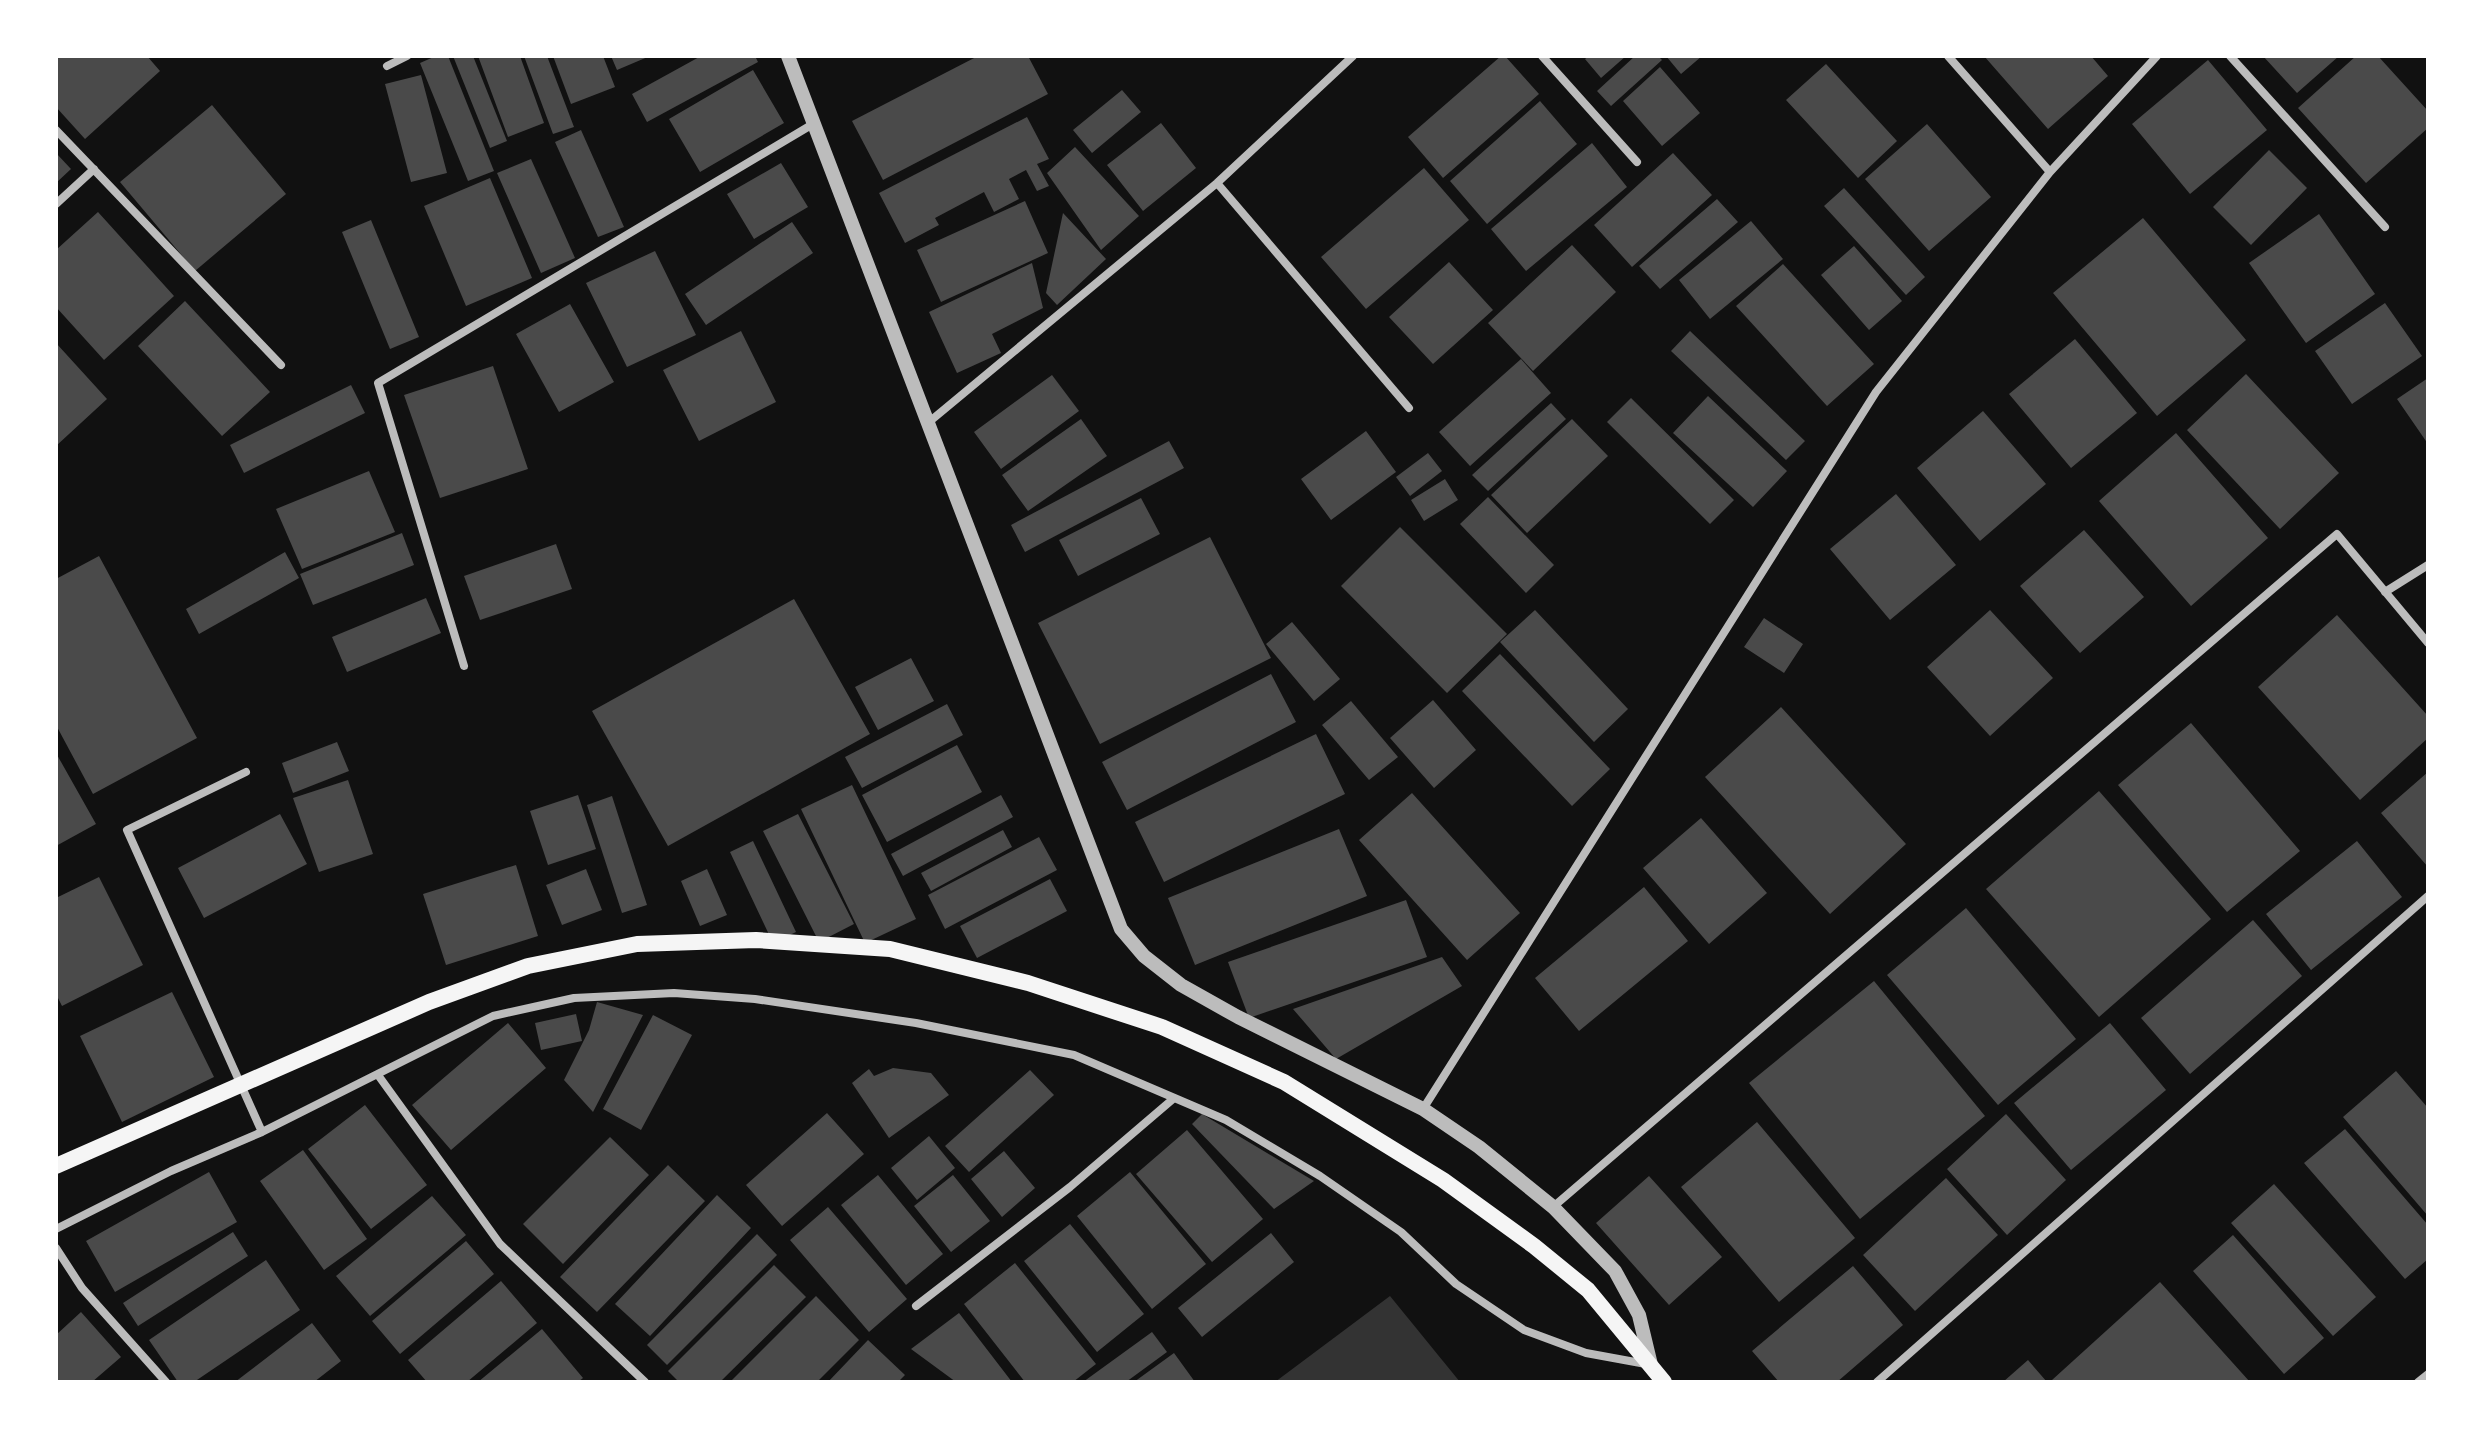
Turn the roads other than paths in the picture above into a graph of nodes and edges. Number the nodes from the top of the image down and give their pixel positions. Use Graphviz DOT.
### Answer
graph roads {
  1 [pos="407,56"];
  2 [pos="788,56"];
  3 [pos="1353,56"];
  4 [pos="1542,56"];
  5 [pos="1948,56"];
  6 [pos="2157,56"];
  7 [pos="2230,56"];
  8 [pos="387,66"];
  9 [pos="813,124"];
  10 [pos="56,130"];
  11 [pos="1637,162"];
  12 [pos="94,169"];
  13 [pos="2050,172"];
  14 [pos="1217,183"];
  15 [pos="56,204"];
  16 [pos="2385,227"];
  17 [pos="281,365"];
  18 [pos="1409,408"];
  19 [pos="929,422"];
  20 [pos="2428,565"];
  21 [pos="2385,592"];
  22 [pos="2428,643"];
  23 [pos="464,666"];
  24 [pos="246,772"];
  25 [pos="2428,896"];
  26 [pos="378,1075"];
  27 [pos="1173,1099"];
  28 [pos="1423,1109"];
  29 [pos="262,1132"];
  30 [pos="56,1166"];
  31 [pos="1553,1207"];
  32 [pos="56,1229"];
  33 [pos="56,1248"];
  34 [pos="916,1306"];
  35 [pos="1651,1365"];
  36 [pos="2428,1374"];
  37 [pos="166,1382"];
  38 [pos="645,1382"];
  39 [pos="1664,1382"];
  40 [pos="1877,1382"];
  41 [pos="2418,1382"];
  1 -- 8 [label="street"];
  2 -- 9 [label="street"];
  3 -- 14 [label="street"];
  4 -- 11 [label="street"];
  5 -- 13 [label="street"];
  6 -- 13 [label="street"];
  7 -- 16 [label="street"];
  9 -- 19 [label="street"];
  9 -- 23 [label="street"];
  10 -- 12 [label="street"];
  12 -- 15 [label="street"];
  12 -- 17 [label="street"];
  13 -- 28 [label="street"];
  14 -- 18 [label="street"];
  14 -- 19 [label="street"];
  19 -- 28 [label="street"];
  20 -- 21 [label="street"];
  21 -- 22 [label="street"];
  21 -- 31 [label="street"];
  24 -- 29 [label="street"];
  25 -- 40 [label="street"];
  26 -- 27 [label="street"];
  26 -- 29 [label="street"];
  26 -- 38 [label="street"];
  27 -- 34 [label="street"];
  27 -- 35 [label="street"];
  28 -- 31 [label="street"];
  29 -- 32 [label="street"];
  30 -- 35 [label="main road"];
  31 -- 35 [label="street"];
  33 -- 37 [label="street"];
  35 -- 39 [label="main road"];
  36 -- 41 [label="street"];
}
